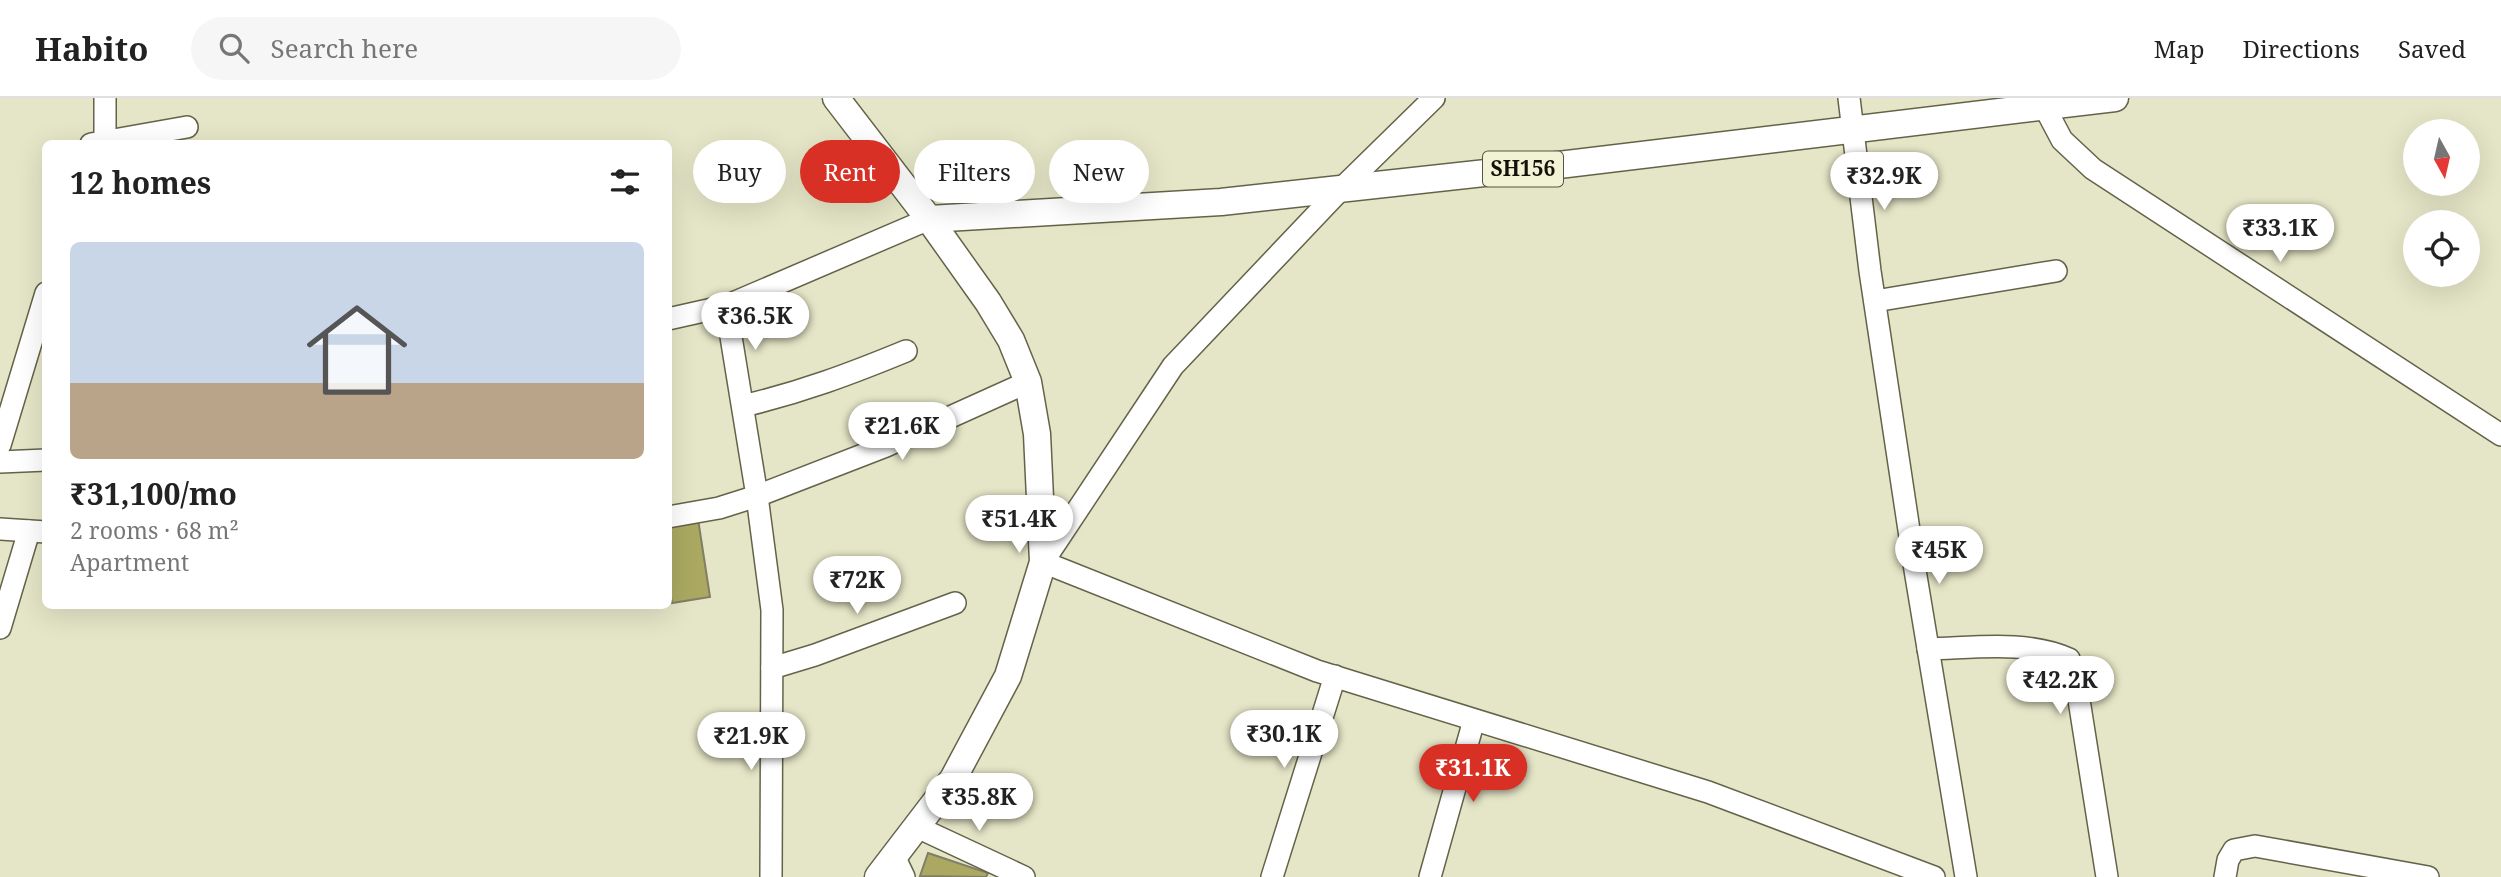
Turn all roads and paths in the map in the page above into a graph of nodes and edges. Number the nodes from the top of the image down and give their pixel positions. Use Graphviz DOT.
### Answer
graph roads {
  1 [pos="105,98"];
  2 [pos="836,98"];
  3 [pos="1434,98"];
  4 [pos="1849,98"];
  5 [pos="2115,98"];
  6 [pos="2002,105"];
  7 [pos="2044,106"];
  8 [pos="187,127"];
  9 [pos="1852,130"];
  10 [pos="101,140"];
  11 [pos="117,140"];
  12 [pos="1341,188"];
  13 [pos="929,219"];
  14 [pos="2056,271"];
  15 [pos="1875,301"];
  16 [pos="42,306"];
  17 [pos="726,306"];
  18 [pos="672,318"];
  19 [pos="906,351"];
  20 [pos="1028,382"];
  21 [pos="743,406"];
  22 [pos="2501,435"];
  23 [pos="0,445"];
  24 [pos="42,460"];
  25 [pos="0,462"];
  26 [pos="757,496"];
  27 [pos="672,516"];
  28 [pos="0,529"];
  29 [pos="37,531"];
  30 [pos="1043,562"];
  31 [pos="955,603"];
  32 [pos="0,628"];
  33 [pos="1928,649"];
  34 [pos="772,668"];
  35 [pos="1335,676"];
  36 [pos="1475,720"];
  37 [pos="917,827"];
  38 [pos="899,867"];
  39 [pos="771,877"];
  40 [pos="878,877"];
  41 [pos="1024,877"];
  42 [pos="1272,877"];
  43 [pos="1430,877"];
  44 [pos="1934,877"];
  45 [pos="1966,877"];
  46 [pos="2107,877"];
  47 [pos="2225,877"];
  48 [pos="2428,877"];
  1 -- 10 [label="street"];
  2 -- 13 [label="main road"];
  3 -- 12 [label="street"];
  4 -- 9 [label="street"];
  5 -- 7 [label="main road, SH156"];
  6 -- 7 [label="main road, SH156"];
  6 -- 9 [label="main road, SH156"];
  7 -- 22 [label="street"];
  8 -- 11 [label="street"];
  9 -- 12 [label="main road, SH156"];
  9 -- 15 [label="street"];
  12 -- 13 [label="main road, SH156"];
  12 -- 30 [label="street"];
  13 -- 17 [label="street"];
  13 -- 20 [label="main road"];
  14 -- 15 [label="street"];
  15 -- 33 [label="street"];
  16 -- 23 [label="street"];
  17 -- 18 [label="street"];
  17 -- 21 [label="street"];
  19 -- 21 [label="street"];
  20 -- 26 [label="street"];
  20 -- 30 [label="main road"];
  21 -- 26 [label="street"];
  24 -- 25 [label="street"];
  26 -- 27 [label="street"];
  26 -- 34 [label="street"];
  28 -- 29 [label="street"];
  29 -- 32 [label="street"];
  30 -- 35 [label="street"];
  30 -- 37 [label="main road"];
  31 -- 34 [label="street"];
  33 -- 45 [label="street"];
  33 -- 46 [label="street"];
  34 -- 39 [label="street"];
  35 -- 36 [label="street"];
  35 -- 42 [label="street"];
  36 -- 43 [label="street"];
  36 -- 44 [label="street"];
  37 -- 38 [label="main road"];
  37 -- 41 [label="street"];
  38 -- 40 [label="main road"];
  47 -- 48 [label="street"];
}
